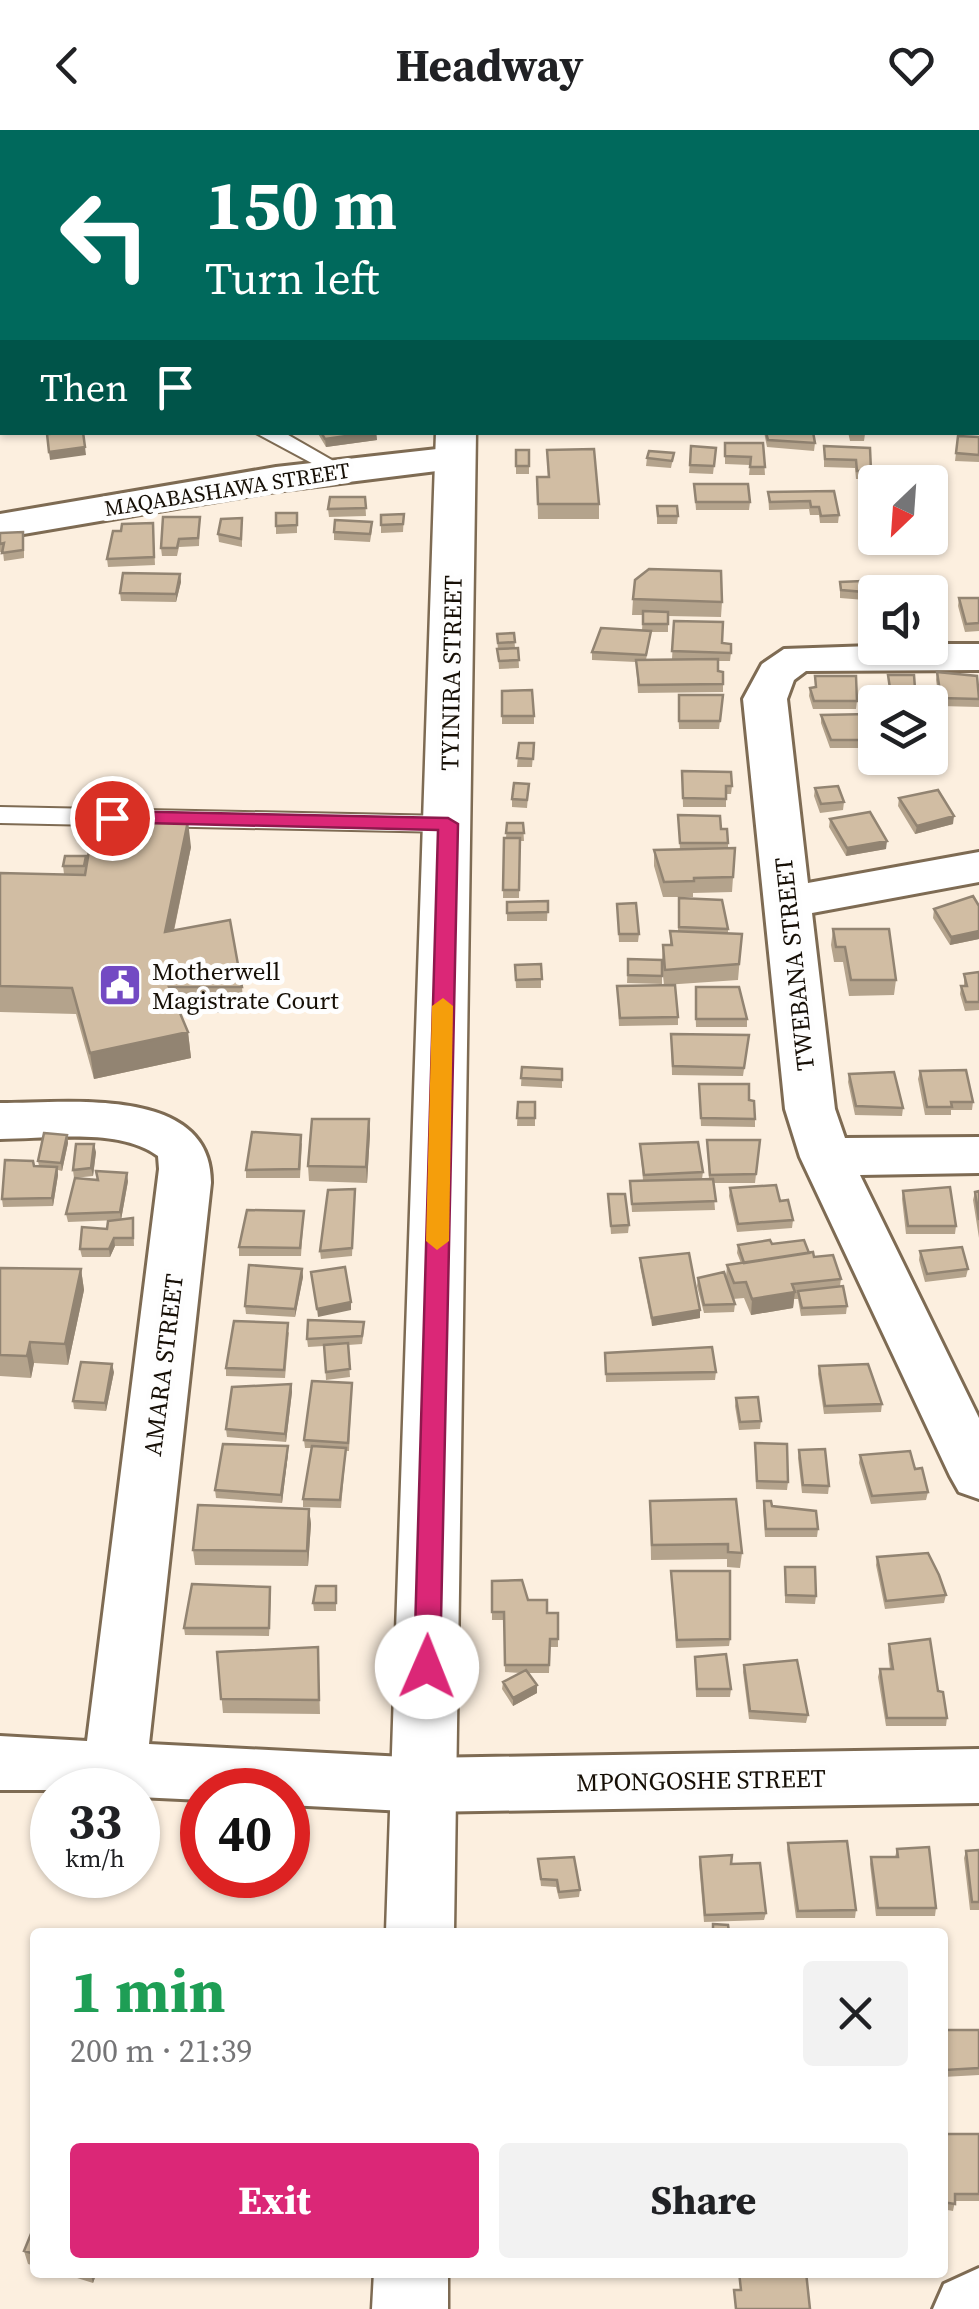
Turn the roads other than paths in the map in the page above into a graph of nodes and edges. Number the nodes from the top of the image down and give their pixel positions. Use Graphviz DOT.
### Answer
graph roads {
  1 [pos="271,435"];
  2 [pos="456,446"];
  3 [pos="340,471"];
  4 [pos="0,526"];
  5 [pos="979,657"];
  6 [pos="0,815"];
  7 [pos="448,824"];
  8 [pos="979,868"];
  9 [pos="788,902"];
  10 [pos="0,1120"];
  11 [pos="979,1155"];
  12 [pos="826,1158"];
  13 [pos="973,1448"];
  14 [pos="0,1763"];
  15 [pos="115,1768"];
  16 [pos="160,1770"];
  17 [pos="979,1776"];
  18 [pos="424,1785"];
  19 [pos="420,1928"];
  20 [pos="411,2278"];
  21 [pos="979,2304"];
  22 [pos="410,2309"];
  23 [pos="969,2309"];
  1 -- 3 [label="lane"];
  2 -- 3 [label="street, MAQABASHAWA STREET"];
  2 -- 7 [label="street, TYINIRA STREET"];
  3 -- 4 [label="street, MAQABASHAWA STREET"];
  5 -- 9 [label="street, TWEBANA STREET"];
  6 -- 7 [label="lane"];
  7 -- 18 [label="street, TYINIRA STREET"];
  8 -- 9 [label="street"];
  9 -- 12 [label="street, TWEBANA STREET"];
  10 -- 15 [label="street, AMARA STREET"];
  11 -- 12 [label="street"];
  12 -- 13 [label="street, TWEBANA STREET"];
  14 -- 15 [label="street, MPONGOSHE STREET"];
  16 -- 18 [label="street, MPONGOSHE STREET"];
  17 -- 18 [label="street, MPONGOSHE STREET"];
  18 -- 19 [label="street, TYINIRA STREET"];
  20 -- 22 [label="street"];
  21 -- 23 [label="street"];
}
